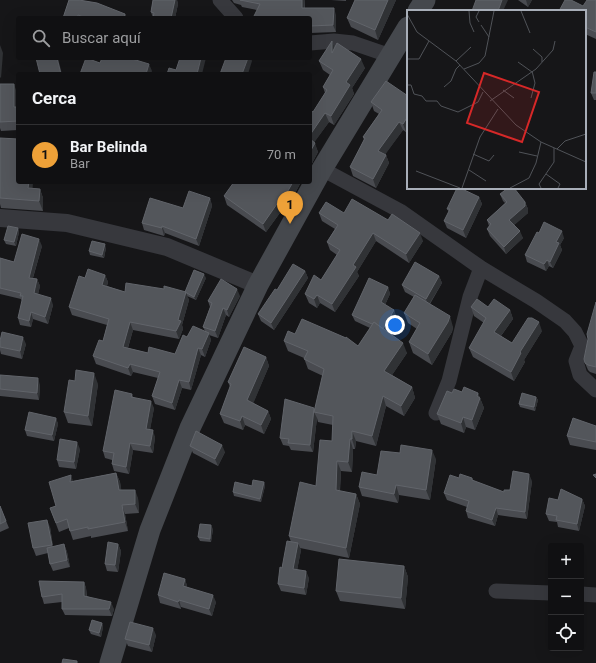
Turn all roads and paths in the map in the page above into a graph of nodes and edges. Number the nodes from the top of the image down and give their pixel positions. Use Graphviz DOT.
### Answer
graph roads {
  1 [pos="220,0"];
  2 [pos="425,0"];
  3 [pos="419,10"];
  4 [pos="234,16"];
  5 [pos="407,29"];
  6 [pos="312,43"];
  7 [pos="391,56"];
  8 [pos="322,169"];
  9 [pos="0,218"];
  10 [pos="480,268"];
  11 [pos="258,285"];
  12 [pos="596,390"];
  13 [pos="436,413"];
  14 [pos="496,591"];
  15 [pos="548,593"];
  16 [pos="584,594"];
  17 [pos="596,595"];
  18 [pos="110,663"];
  1 -- 4 [label="street"];
  2 -- 3 [label="main road"];
  5 -- 7 [label="main road"];
  6 -- 7 [label="street"];
  7 -- 8 [label="main road"];
  8 -- 10 [label="street"];
  8 -- 11 [label="main road"];
  9 -- 11 [label="street"];
  10 -- 12 [label="street"];
  10 -- 13 [label="street"];
  11 -- 18 [label="main road"];
  14 -- 15 [label="street"];
  16 -- 17 [label="street"];
}
